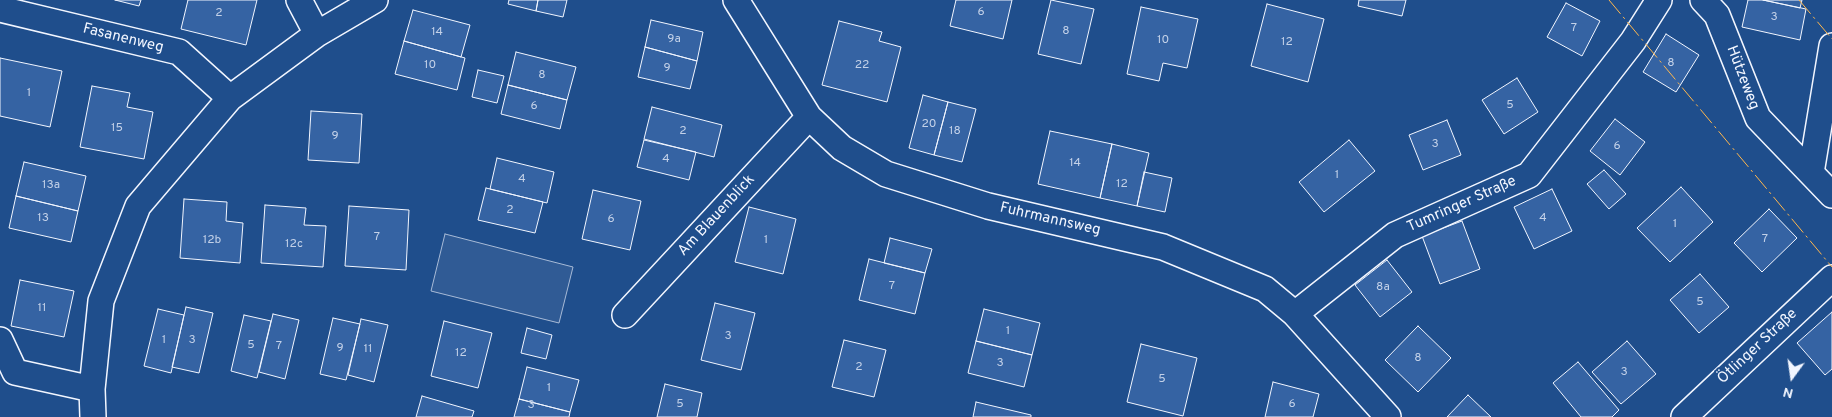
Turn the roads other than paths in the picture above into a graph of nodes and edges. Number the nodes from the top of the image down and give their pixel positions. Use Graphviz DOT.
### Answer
graph roads {
  1 [pos="299,0"];
  2 [pos="375,0"];
  3 [pos="736,0"];
  4 [pos="1659,0"];
  5 [pos="1702,0"];
  6 [pos="0,9"];
  7 [pos="317,34"];
  8 [pos="1832,46"];
  9 [pos="230,98"];
  10 [pos="809,117"];
  11 [pos="1811,173"];
  12 [pos="1832,195"];
  13 [pos="1832,278"];
  14 [pos="1295,314"];
  15 [pos="624,315"];
  16 [pos="0,340"];
  17 [pos="92,389"];
  18 [pos="93,417"];
  19 [pos="1388,417"];
  20 [pos="1684,417"];
  1 -- 7 [label="street"];
  2 -- 7 [label="street"];
  3 -- 10 [label="street, Fuhrmannsweg"];
  4 -- 14 [label="street, Tumringer Straße"];
  5 -- 11 [label="street, Hützeweg"];
  6 -- 9 [label="street, Fasanenweg"];
  7 -- 9 [label="street"];
  8 -- 11 [label="street"];
  9 -- 17 [label="street"];
  10 -- 14 [label="street, Fuhrmannsweg"];
  10 -- 15 [label="street, Am Blauenblick"];
  11 -- 12 [label="street, Hützeweg"];
  13 -- 20 [label="street, Ötlinger Straße"];
  14 -- 19 [label="street, Fuhrmannsweg"];
  16 -- 17 [label="street"];
  17 -- 18 [label="street"];
}
